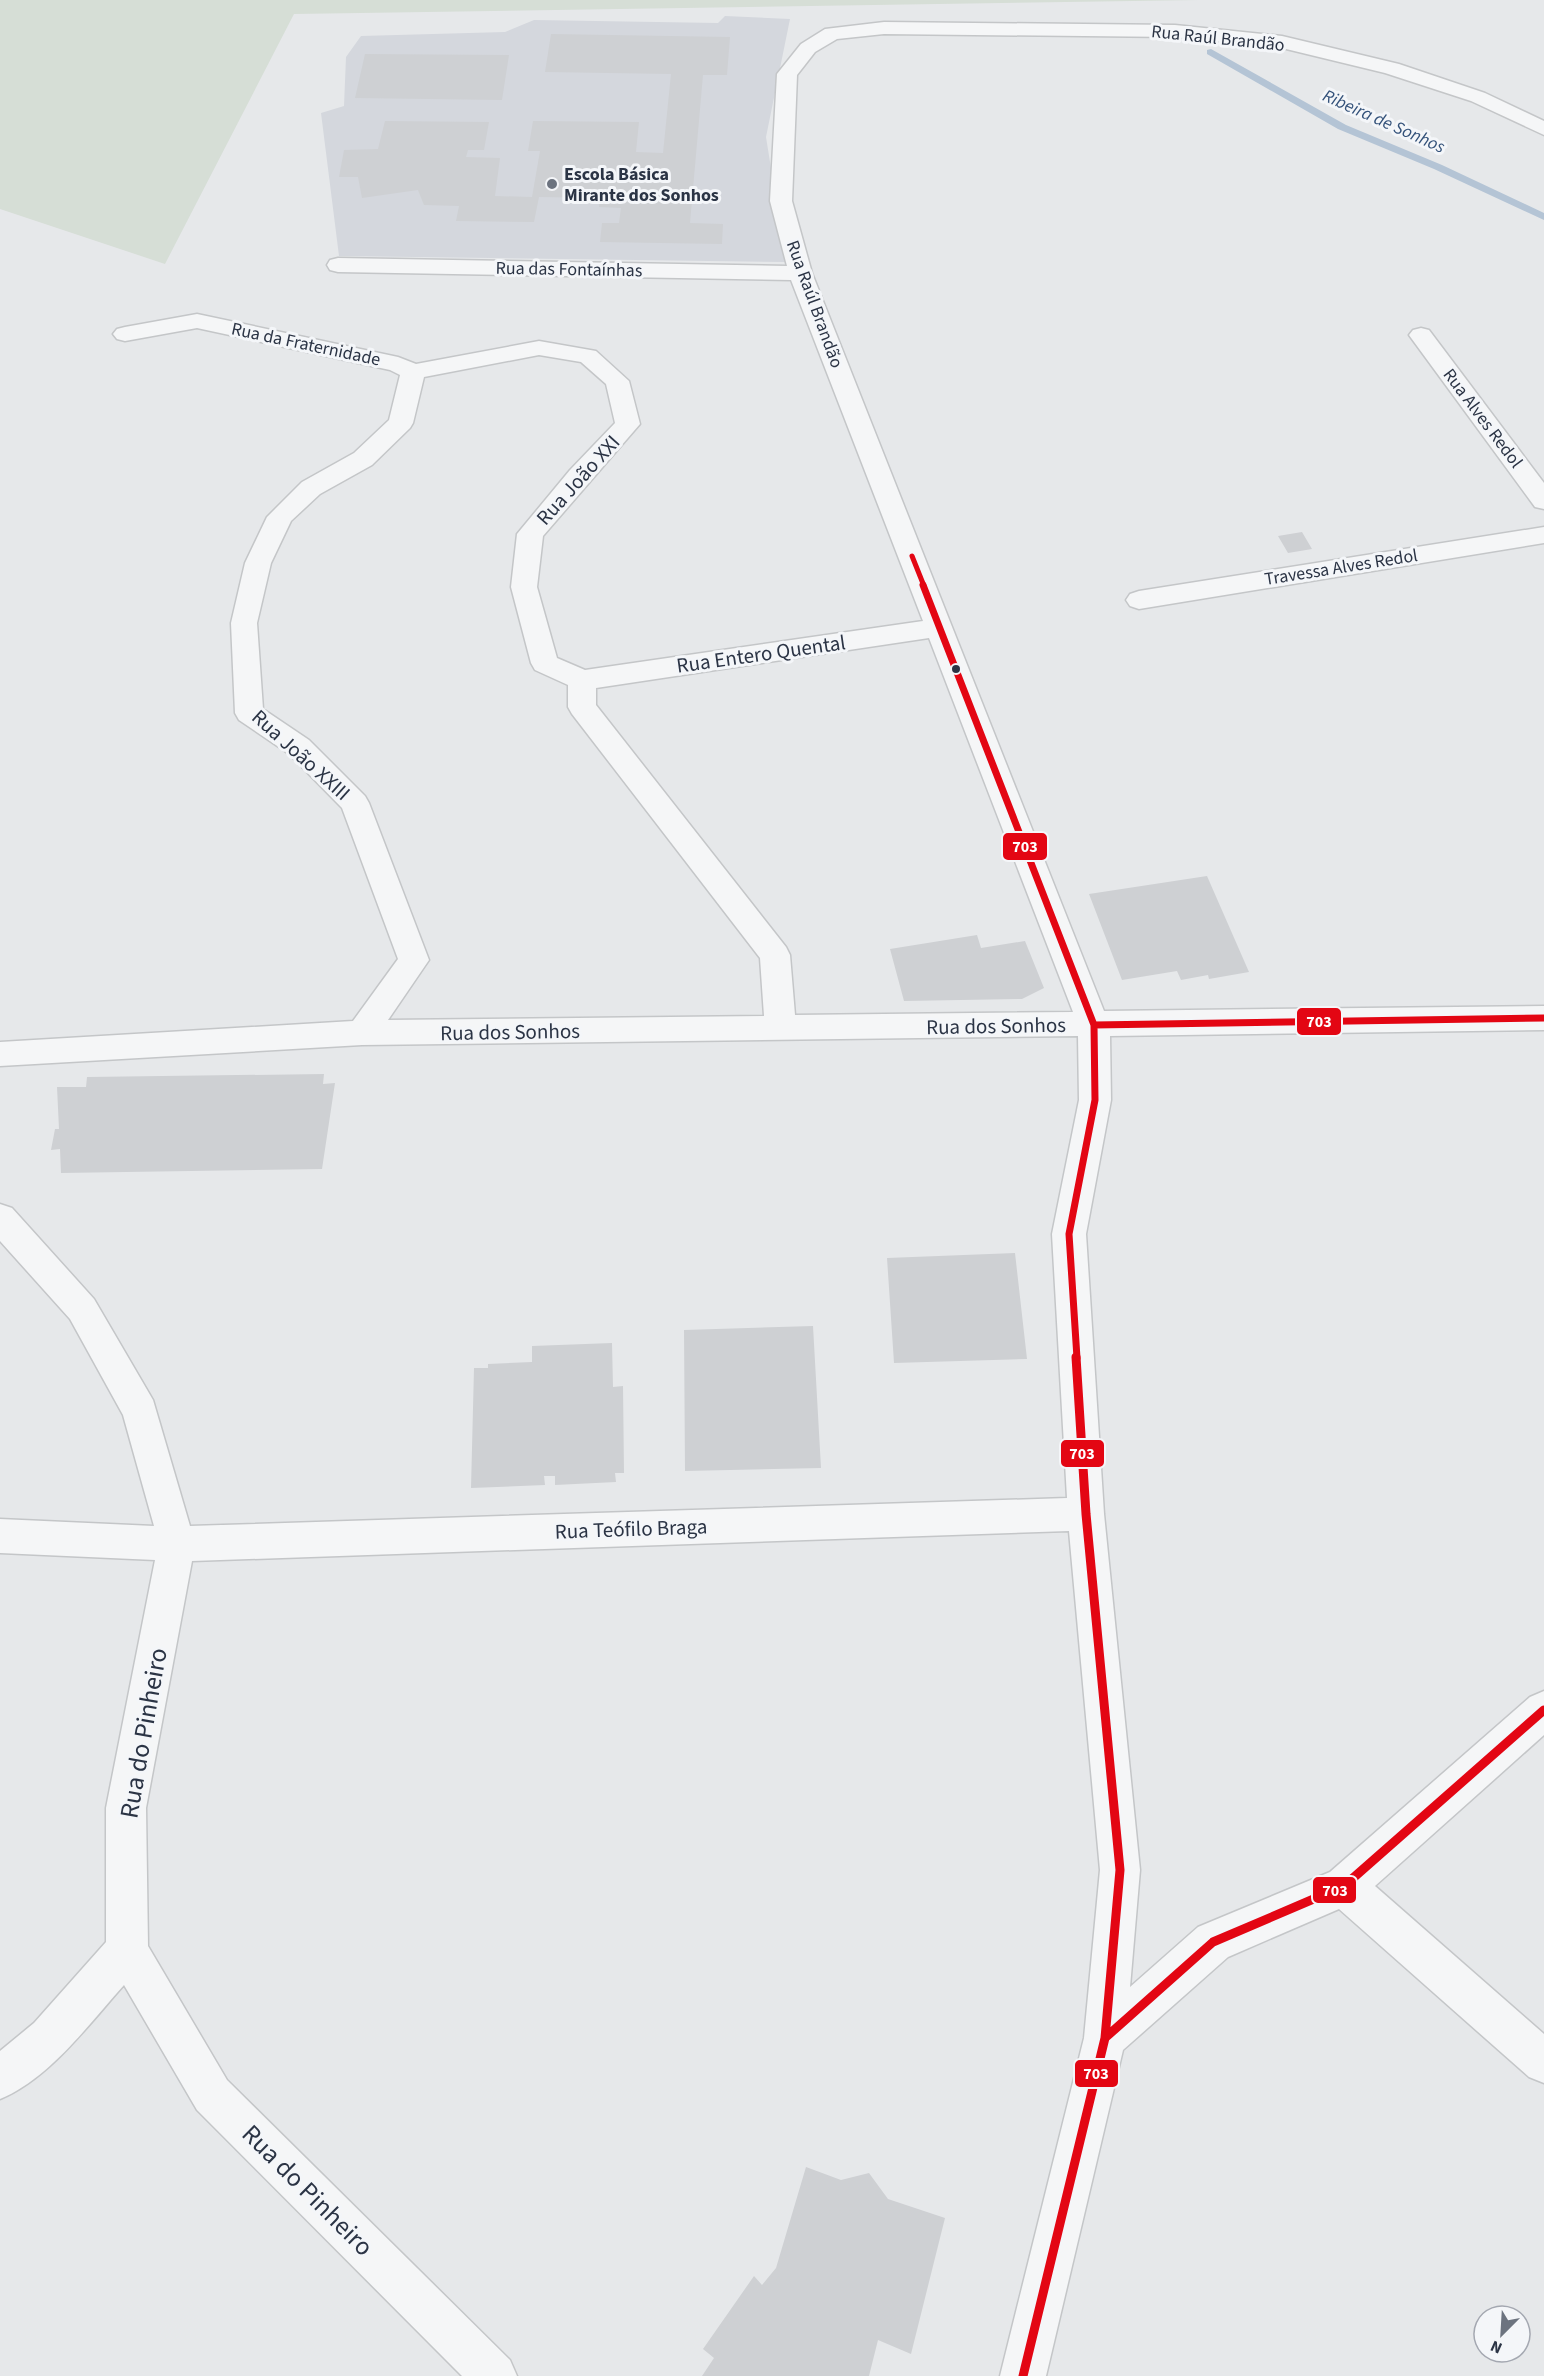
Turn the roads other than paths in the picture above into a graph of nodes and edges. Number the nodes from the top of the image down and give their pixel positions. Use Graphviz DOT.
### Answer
graph roads {
  1 [pos="1544,129"];
  2 [pos="338,265"];
  3 [pos="800,273"];
  4 [pos="125,334"];
  5 [pos="1421,335"];
  6 [pos="413,372"];
  7 [pos="1544,501"];
  8 [pos="1544,535"];
  9 [pos="1139,600"];
  10 [pos="940,627"];
  11 [pos="582,680"];
  12 [pos="1544,1018"];
  13 [pos="1094,1025"];
  14 [pos="780,1029"];
  15 [pos="362,1033"];
  16 [pos="0,1054"];
  17 [pos="0,1218"];
  18 [pos="1086,1514"];
  19 [pos="0,1536"];
  20 [pos="177,1544"];
  21 [pos="1544,1710"];
  22 [pos="1344,1886"];
  23 [pos="127,1950"];
  24 [pos="1106,2038"];
  25 [pos="1544,2062"];
  26 [pos="0,2078"];
  27 [pos="494,2376"];
  28 [pos="1023,2376"];
  1 -- 3 [label="street, Rua Raúl Brandão"];
  2 -- 3 [label="street, Rua das Fontaínhas"];
  3 -- 10 [label="street, Rua Raúl Brandão"];
  4 -- 6 [label="street, Rua da Fraternidade"];
  5 -- 7 [label="street, Rua Alves Redol"];
  6 -- 11 [label="street, Rua João XXI"];
  6 -- 15 [label="street, Rua João XXIII"];
  8 -- 9 [label="street, Travessa Alves Redol"];
  10 -- 11 [label="street, Rua Entero Quental"];
  10 -- 13 [label="street, Rua Raúl Brandão"];
  11 -- 14 [label="street"];
  12 -- 13 [label="street"];
  13 -- 14 [label="street, Rua dos Sonhos"];
  13 -- 18 [label="street, Rua dos Sonhos"];
  14 -- 15 [label="street, Rua dos Sonhos"];
  15 -- 16 [label="street, Rua dos Sonhos"];
  17 -- 20 [label="street, Rua do Pinheiro"];
  18 -- 20 [label="street, Rua Teófilo Braga"];
  18 -- 24 [label="street, Rua dos Sonhos"];
  19 -- 20 [label="street, Rua Teófilo Braga"];
  20 -- 23 [label="street, Rua do Pinheiro"];
  21 -- 22 [label="street"];
  22 -- 24 [label="street"];
  22 -- 25 [label="street"];
  23 -- 26 [label="street"];
  23 -- 27 [label="street, Rua do Pinheiro"];
  24 -- 28 [label="street, Rua dos Sonhos"];
}
